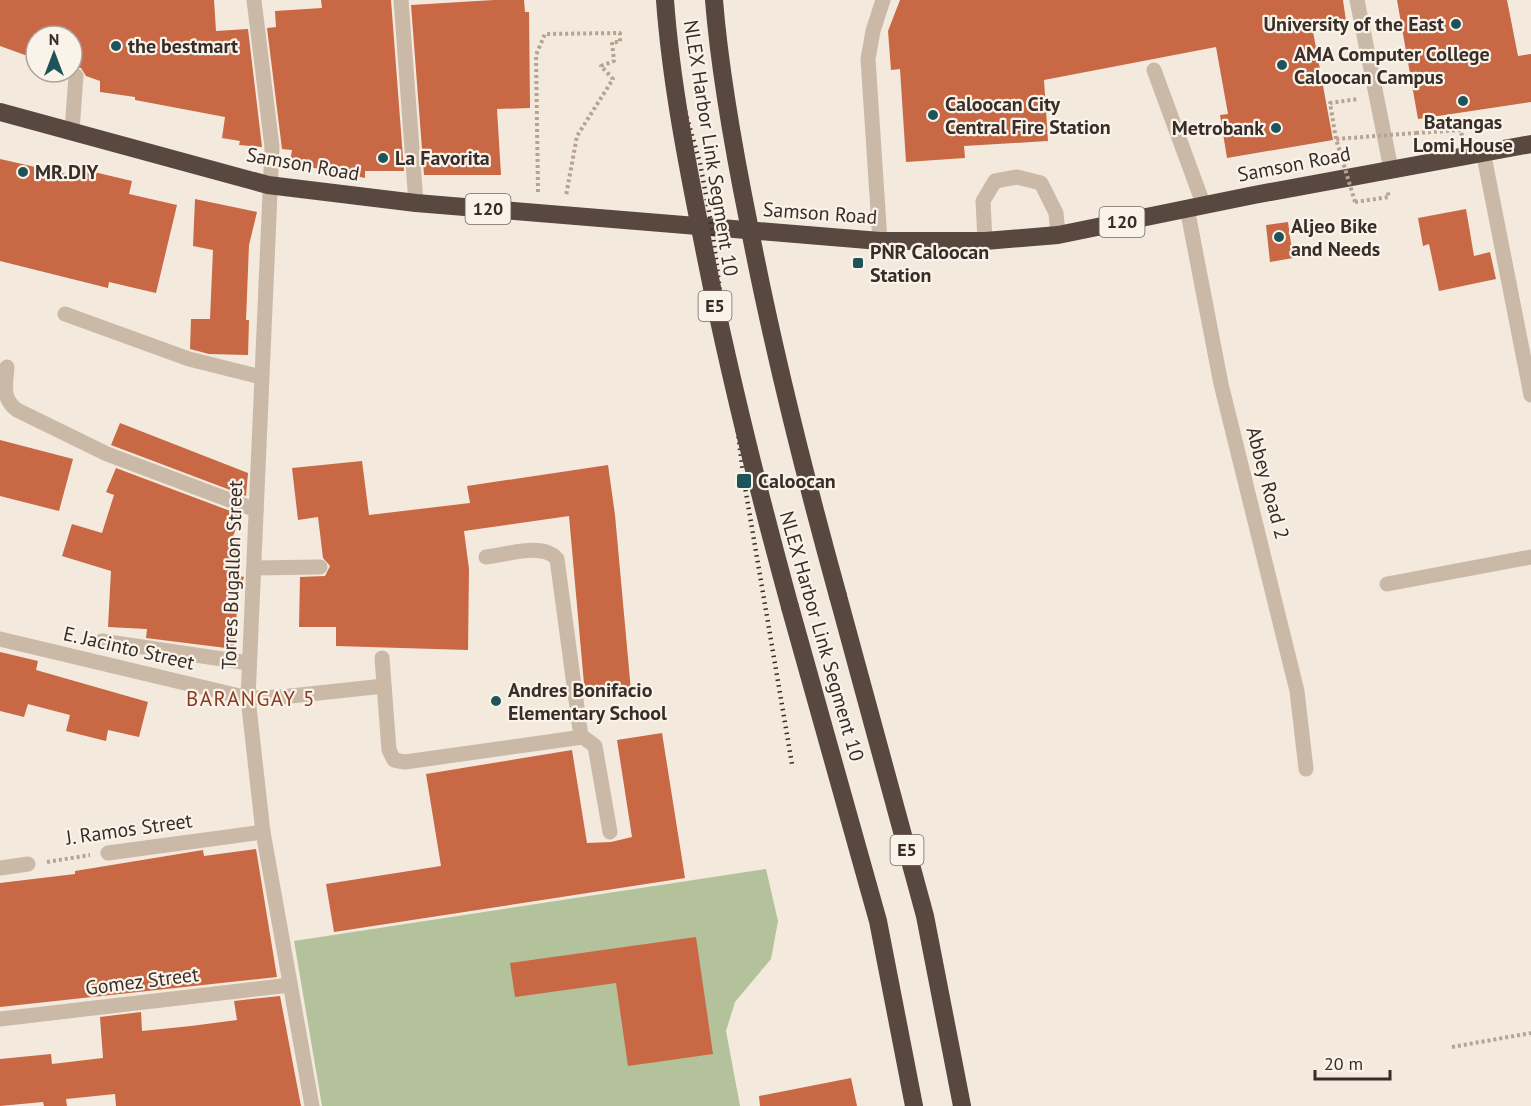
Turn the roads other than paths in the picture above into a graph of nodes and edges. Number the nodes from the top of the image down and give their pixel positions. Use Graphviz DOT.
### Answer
graph roads {
  1 [pos="254,0"];
  2 [pos="401,0"];
  3 [pos="665,0"];
  4 [pos="714,0"];
  5 [pos="883,0"];
  6 [pos="1357,0"];
  7 [pos="1154,70"];
  8 [pos="75,84"];
  9 [pos="0,112"];
  10 [pos="72,130"];
  11 [pos="1531,144"];
  12 [pos="1483,151"];
  13 [pos="1391,169"];
  14 [pos="268,185"];
  15 [pos="416,203"];
  16 [pos="1196,207"];
  17 [pos="1058,235"];
  18 [pos="880,241"];
  19 [pos="986,241"];
  20 [pos="65,314"];
  21 [pos="7,367"];
  22 [pos="261,377"];
  23 [pos="1531,395"];
  24 [pos="256,510"];
  25 [pos="486,557"];
  26 [pos="1531,557"];
  27 [pos="320,567"];
  28 [pos="254,568"];
  29 [pos="1387,584"];
  30 [pos="0,639"];
  31 [pos="102,641"];
  32 [pos="382,658"];
  33 [pos="249,663"];
  34 [pos="384,686"];
  35 [pos="248,698"];
  36 [pos="581,737"];
  37 [pos="1306,769"];
  38 [pos="263,832"];
  39 [pos="610,832"];
  40 [pos="108,853"];
  41 [pos="28,864"];
  42 [pos="0,868"];
  43 [pos="290,985"];
  44 [pos="0,1019"];
  45 [pos="312,1106"];
  46 [pos="914,1106"];
  47 [pos="962,1106"];
  1 -- 14 [label="street, Torres Bugallon Street"];
  2 -- 15 [label="street"];
  3 -- 46 [label="highway, NLEX Harbor Link Segment 10 / E5, bridge"];
  4 -- 47 [label="highway, NLEX Harbor Link Segment 10 / E5, bridge"];
  5 -- 18 [label="street"];
  6 -- 13 [label="street"];
  7 -- 16 [label="street, Abbey Road 2"];
  8 -- 10 [label="street"];
  9 -- 10 [label="highway, Samson Road / 120"];
  10 -- 14 [label="highway, Samson Road / 120"];
  11 -- 12 [label="highway, Samson Road / 120"];
  12 -- 13 [label="highway, Samson Road / 120"];
  12 -- 23 [label="street"];
  13 -- 16 [label="highway, Samson Road / 120"];
  14 -- 15 [label="highway, Samson Road / 120"];
  14 -- 22 [label="street, Torres Bugallon Street"];
  15 -- 18 [label="highway, Samson Road / 120"];
  16 -- 17 [label="highway, Samson Road / 120"];
  16 -- 37 [label="street, Abbey Road 2"];
  17 -- 19 [label="highway, Samson Road / 120"];
  17 -- 19 [label="street"];
  18 -- 19 [label="highway, Samson Road / 120"];
  20 -- 22 [label="street"];
  21 -- 24 [label="street"];
  22 -- 24 [label="street, Torres Bugallon Street"];
  24 -- 28 [label="street, Torres Bugallon Street"];
  25 -- 36 [label="street"];
  26 -- 29 [label="street"];
  27 -- 28 [label="street"];
  28 -- 33 [label="street, Torres Bugallon Street"];
  30 -- 35 [label="street, E. Jacinto Street"];
  31 -- 33 [label="street"];
  32 -- 34 [label="street"];
  33 -- 35 [label="street, Torres Bugallon Street"];
  34 -- 35 [label="street, E. Jacinto Street"];
  34 -- 36 [label="street"];
  35 -- 38 [label="street, Torres Bugallon Street"];
  36 -- 39 [label="street"];
  38 -- 40 [label="street, J. Ramos Street"];
  38 -- 43 [label="street, Torres Bugallon Street"];
  41 -- 42 [label="street"];
  43 -- 44 [label="street, Gomez Street"];
  43 -- 45 [label="street, Torres Bugallon Street"];
}
